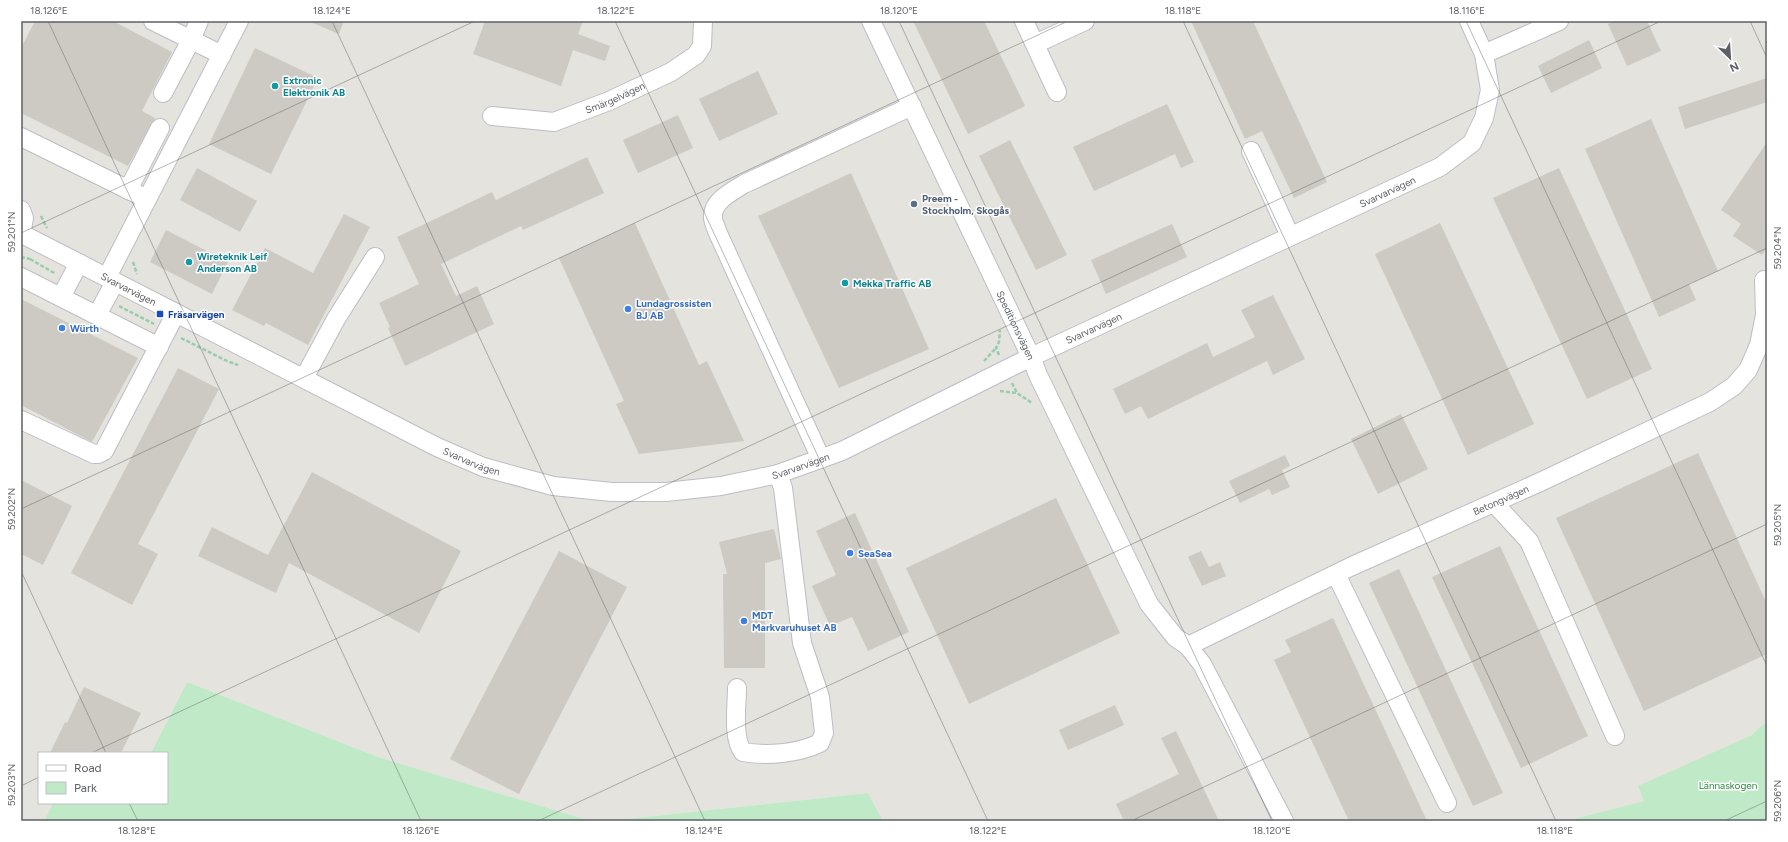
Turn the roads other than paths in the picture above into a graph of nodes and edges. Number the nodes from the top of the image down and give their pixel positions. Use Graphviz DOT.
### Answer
graph roads {
  1 [pos="153,21"];
  2 [pos="199,21"];
  3 [pos="239,21"];
  4 [pos="703,21"];
  5 [pos="1024,21"];
  6 [pos="1085,21"];
  7 [pos="1469,21"];
  8 [pos="1559,21"];
  9 [pos="873,22"];
  10 [pos="191,40"];
  11 [pos="1035,44"];
  12 [pos="1484,54"];
  13 [pos="222,55"];
  14 [pos="163,92"];
  15 [pos="1057,92"];
  16 [pos="912,106"];
  17 [pos="492,116"];
  18 [pos="160,128"];
  19 [pos="21,137"];
  20 [pos="1251,151"];
  21 [pos="128,190"];
  22 [pos="147,199"];
  23 [pos="21,210"];
  24 [pos="22,235"];
  25 [pos="1290,236"];
  26 [pos="375,257"];
  27 [pos="79,263"];
  28 [pos="21,277"];
  29 [pos="111,280"];
  30 [pos="1764,280"];
  31 [pos="61,297"];
  32 [pos="176,313"];
  33 [pos="96,315"];
  34 [pos="159,347"];
  35 [pos="1031,357"];
  36 [pos="304,378"];
  37 [pos="21,420"];
  38 [pos="821,459"];
  39 [pos="778,474"];
  40 [pos="1494,503"];
  41 [pos="1336,574"];
  42 [pos="1188,646"];
  43 [pos="737,688"];
  44 [pos="1615,736"];
  45 [pos="1447,803"];
  46 [pos="1284,821"];
  1 -- 10 [label="street"];
  2 -- 10 [label="street"];
  3 -- 13 [label="street"];
  4 -- 17 [label="street, Smärgelvägen"];
  5 -- 11 [label="street"];
  6 -- 11 [label="street"];
  7 -- 12 [label="street, Svarvarvägen"];
  8 -- 12 [label="street"];
  9 -- 16 [label="street, Speditionsvägen"];
  10 -- 13 [label="street"];
  10 -- 14 [label="street"];
  11 -- 15 [label="street"];
  12 -- 25 [label="street, Svarvarvägen"];
  13 -- 22 [label="street"];
  16 -- 35 [label="street, Speditionsvägen"];
  16 -- 38 [label="street"];
  18 -- 21 [label="street"];
  19 -- 21 [label="street"];
  20 -- 25 [label="street"];
  21 -- 22 [label="street"];
  22 -- 29 [label="street"];
  23 -- 24 [label="street"];
  24 -- 27 [label="street, Svarvarvägen"];
  25 -- 35 [label="street, Svarvarvägen"];
  26 -- 36 [label="street"];
  27 -- 29 [label="street, Svarvarvägen"];
  27 -- 31 [label="street"];
  28 -- 31 [label="street"];
  29 -- 32 [label="street, Svarvarvägen"];
  29 -- 33 [label="street"];
  30 -- 40 [label="street, Betongvägen"];
  31 -- 33 [label="street"];
  32 -- 34 [label="street"];
  32 -- 36 [label="street, Svarvarvägen"];
  33 -- 34 [label="street"];
  34 -- 37 [label="street"];
  35 -- 38 [label="street, Svarvarvägen"];
  35 -- 42 [label="street, Speditionsvägen"];
  36 -- 39 [label="street, Svarvarvägen"];
  38 -- 39 [label="street, Svarvarvägen"];
  39 -- 43 [label="street"];
  40 -- 41 [label="street, Betongvägen"];
  40 -- 44 [label="street"];
  41 -- 42 [label="street, Betongvägen"];
  41 -- 45 [label="street"];
  42 -- 46 [label="street"];
}
